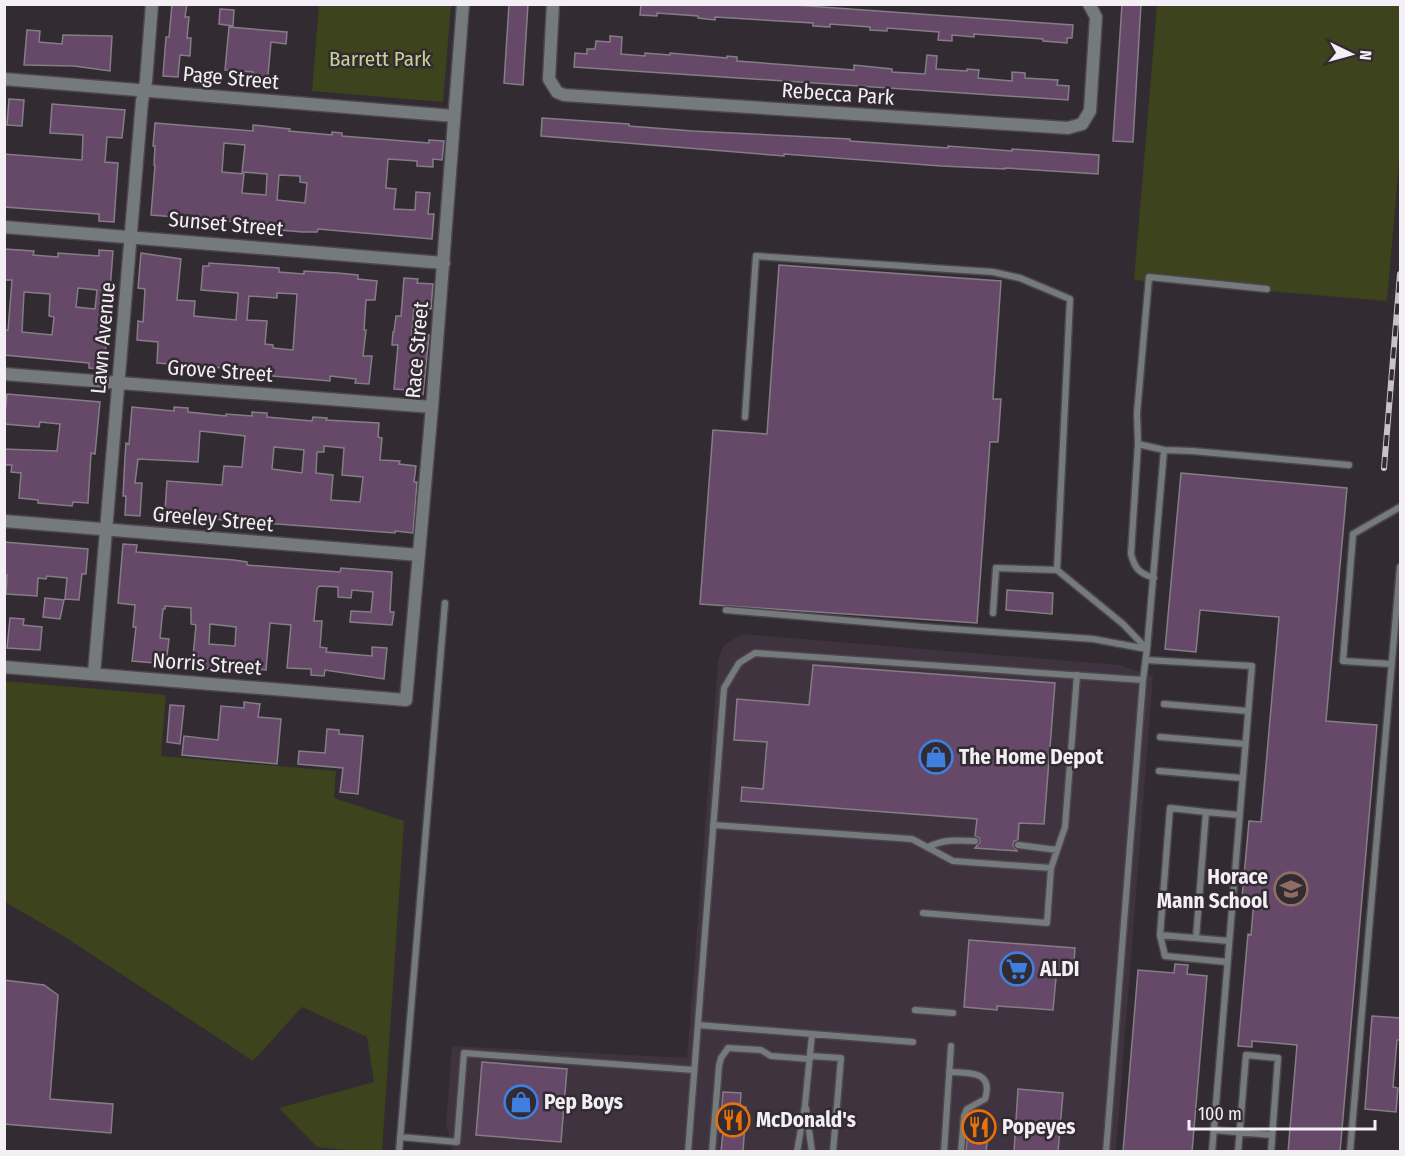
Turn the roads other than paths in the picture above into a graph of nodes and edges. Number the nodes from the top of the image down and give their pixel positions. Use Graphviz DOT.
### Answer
graph roads {
  1 [pos="152,4"];
  2 [pos="463,4"];
  3 [pos="553,4"];
  4 [pos="1089,4"];
  5 [pos="4,79"];
  6 [pos="144,90"];
  7 [pos="454,116"];
  8 [pos="4,226"];
  9 [pos="131,236"];
  10 [pos="444,263"];
  11 [pos="1267,289"];
  12 [pos="4,374"];
  13 [pos="118,383"];
  14 [pos="432,407"];
  15 [pos="745,417"];
  16 [pos="1138,444"];
  17 [pos="1164,450"];
  18 [pos="1349,465"];
  19 [pos="1401,507"];
  20 [pos="4,521"];
  21 [pos="106,530"];
  22 [pos="419,555"];
  23 [pos="1401,567"];
  24 [pos="1057,570"];
  25 [pos="1154,578"];
  26 [pos="445,603"];
  27 [pos="726,610"];
  28 [pos="993,613"];
  29 [pos="1148,649"];
  30 [pos="1146,660"];
  31 [pos="1391,664"];
  32 [pos="4,667"];
  33 [pos="94,674"];
  34 [pos="1077,675"];
  35 [pos="1143,680"];
  36 [pos="406,700"];
  37 [pos="1164,704"];
  38 [pos="1248,711"];
  39 [pos="1161,737"];
  40 [pos="1245,744"];
  41 [pos="1159,771"];
  42 [pos="1242,778"];
  43 [pos="1206,812"];
  44 [pos="1239,814"];
  45 [pos="713,825"];
  46 [pos="975,841"];
  47 [pos="1018,844"];
  48 [pos="928,847"];
  49 [pos="1057,850"];
  50 [pos="1051,868"];
  51 [pos="923,913"];
  52 [pos="1160,935"];
  53 [pos="1196,938"];
  54 [pos="1229,941"];
  55 [pos="1227,962"];
  56 [pos="915,1010"];
  57 [pos="953,1013"];
  58 [pos="698,1025"];
  59 [pos="812,1034"];
  60 [pos="913,1042"];
  61 [pos="951,1046"];
  62 [pos="810,1057"];
  63 [pos="694,1070"];
  64 [pos="949,1072"];
  65 [pos="806,1105"];
  66 [pos="1214,1130"];
  67 [pos="1239,1132"];
  68 [pos="1272,1135"];
  69 [pos="400,1137"];
  70 [pos="399,1152"];
  71 [pos="688,1152"];
  72 [pos="712,1152"];
  73 [pos="797,1152"];
  74 [pos="812,1152"];
  75 [pos="833,1152"];
  76 [pos="944,1152"];
  77 [pos="961,1152"];
  78 [pos="1107,1152"];
  79 [pos="1212,1152"];
  80 [pos="1238,1152"];
  81 [pos="1271,1152"];
  82 [pos="1350,1152"];
  1 -- 6 [label="street, Lawn Avenue"];
  2 -- 7 [label="street, Race Street"];
  3 -- 4 [label="street, Rebecca Park"];
  5 -- 6 [label="street, Page Street"];
  6 -- 7 [label="street, Page Street"];
  6 -- 9 [label="street, Lawn Avenue"];
  7 -- 10 [label="street, Race Street"];
  8 -- 9 [label="street, Sunset Street"];
  9 -- 10 [label="street, Sunset Street"];
  9 -- 13 [label="street, Lawn Avenue"];
  10 -- 14 [label="street, Race Street"];
  11 -- 16 [label="lane"];
  12 -- 13 [label="street, Grove Street"];
  13 -- 14 [label="street, Grove Street"];
  13 -- 21 [label="street, Lawn Avenue"];
  14 -- 22 [label="street, Race Street"];
  15 -- 24 [label="lane"];
  16 -- 17 [label="lane"];
  16 -- 25 [label="lane"];
  17 -- 18 [label="lane"];
  17 -- 25 [label="lane"];
  19 -- 31 [label="lane"];
  20 -- 21 [label="street, Greeley Street"];
  21 -- 22 [label="street, Greeley Street"];
  21 -- 33 [label="street, Lawn Avenue"];
  22 -- 36 [label="street, Race Street"];
  23 -- 31 [label="lane"];
  24 -- 28 [label="lane"];
  24 -- 29 [label="lane"];
  25 -- 29 [label="lane"];
  26 -- 69 [label="lane"];
  27 -- 29 [label="lane"];
  29 -- 30 [label="lane"];
  30 -- 35 [label="lane"];
  30 -- 38 [label="lane"];
  31 -- 82 [label="lane"];
  32 -- 33 [label="street, Norris Street"];
  33 -- 36 [label="street, Norris Street"];
  34 -- 35 [label="lane"];
  34 -- 45 [label="lane"];
  34 -- 49 [label="lane"];
  35 -- 78 [label="lane"];
  37 -- 38 [label="lane"];
  38 -- 40 [label="lane"];
  39 -- 40 [label="lane"];
  40 -- 42 [label="lane"];
  41 -- 42 [label="lane"];
  42 -- 44 [label="lane"];
  43 -- 44 [label="lane"];
  43 -- 52 [label="lane"];
  43 -- 53 [label="lane"];
  44 -- 54 [label="lane"];
  45 -- 48 [label="lane"];
  45 -- 58 [label="lane"];
  46 -- 48 [label="lane"];
  47 -- 49 [label="lane"];
  48 -- 50 [label="lane"];
  49 -- 50 [label="lane"];
  50 -- 51 [label="lane"];
  52 -- 53 [label="lane"];
  52 -- 55 [label="lane"];
  53 -- 54 [label="lane"];
  54 -- 55 [label="lane"];
  55 -- 66 [label="lane"];
  56 -- 57 [label="lane"];
  58 -- 59 [label="lane"];
  58 -- 63 [label="lane"];
  59 -- 60 [label="lane"];
  59 -- 62 [label="lane"];
  61 -- 64 [label="lane"];
  62 -- 65 [label="lane"];
  62 -- 72 [label="lane"];
  62 -- 75 [label="lane"];
  63 -- 69 [label="lane"];
  63 -- 71 [label="lane"];
  64 -- 76 [label="lane"];
  64 -- 77 [label="lane"];
  65 -- 73 [label="lane"];
  65 -- 74 [label="lane"];
  66 -- 67 [label="lane"];
  66 -- 79 [label="lane"];
  67 -- 68 [label="lane"];
  67 -- 68 [label="lane"];
  67 -- 80 [label="lane"];
  68 -- 81 [label="lane"];
  69 -- 70 [label="lane"];
}
